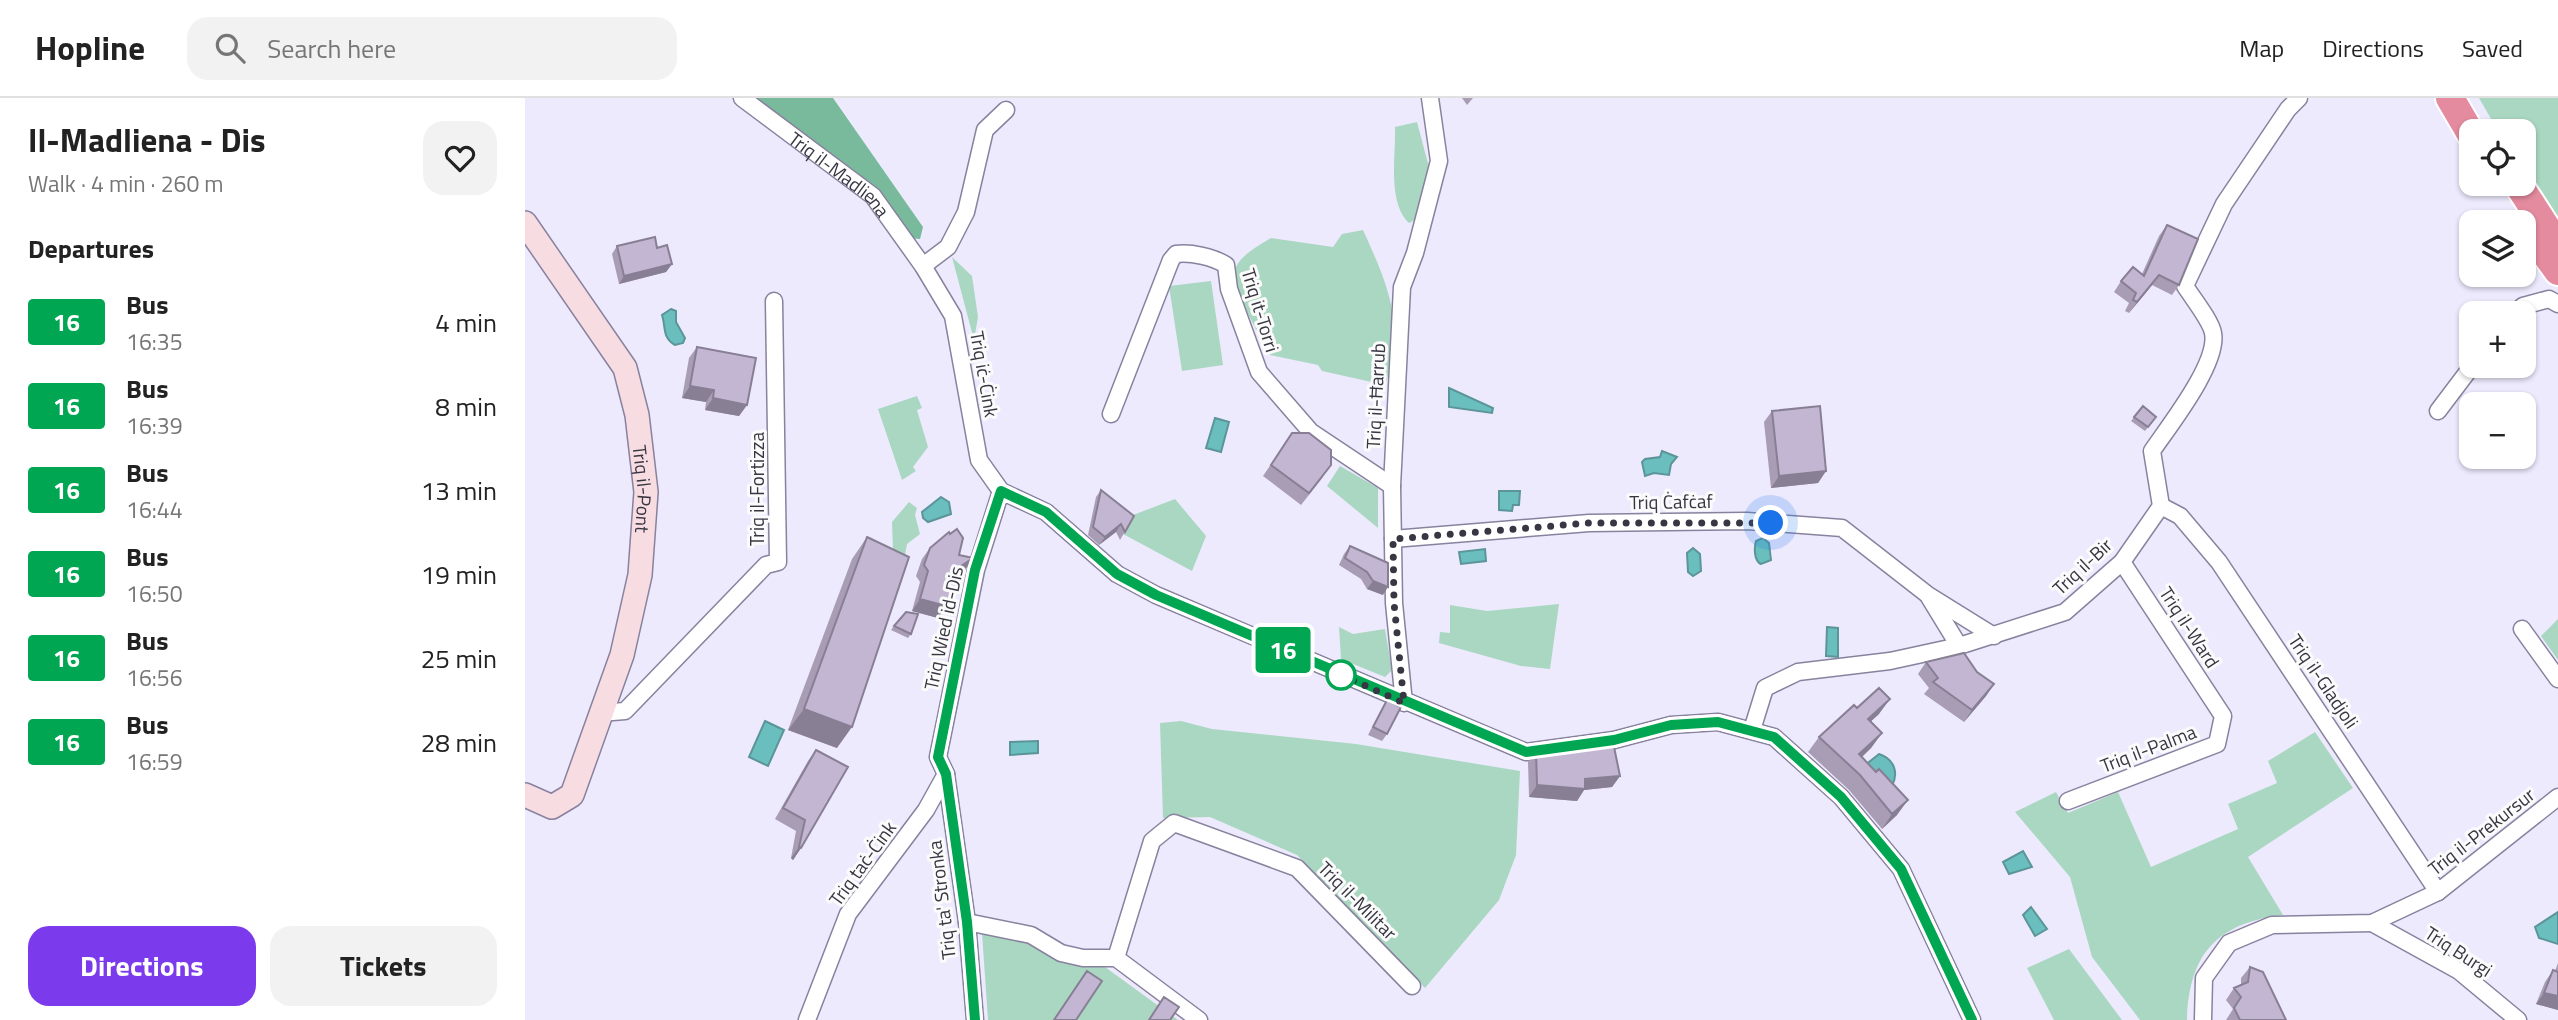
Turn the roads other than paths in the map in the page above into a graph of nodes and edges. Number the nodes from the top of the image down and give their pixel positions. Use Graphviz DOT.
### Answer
graph roads {
  1 [pos="742,98"];
  2 [pos="1430,98"];
  3 [pos="2299,98"];
  4 [pos="2450,98"];
  5 [pos="2470,98"];
  6 [pos="1006,110"];
  7 [pos="2462,119"];
  8 [pos="2481,119"];
  9 [pos="2526,196"];
  10 [pos="525,223"];
  11 [pos="2536,240"];
  12 [pos="2558,246"];
  13 [pos="923,266"];
  14 [pos="2558,271"];
  15 [pos="774,301"];
  16 [pos="2536,302"];
  17 [pos="2558,304"];
  18 [pos="2463,378"];
  19 [pos="2438,411"];
  20 [pos="1111,414"];
  21 [pos="1392,486"];
  22 [pos="1001,491"];
  23 [pos="2161,506"];
  24 [pos="1393,539"];
  25 [pos="2122,562"];
  26 [pos="1928,595"];
  27 [pos="2522,629"];
  28 [pos="1994,636"];
  29 [pos="1959,646"];
  30 [pos="2558,679"];
  31 [pos="1404,703"];
  32 [pos="600,713"];
  33 [pos="2223,716"];
  34 [pos="1752,730"];
  35 [pos="946,774"];
  36 [pos="525,795"];
  37 [pos="2558,798"];
  38 [pos="2068,801"];
  39 [pos="2438,892"];
  40 [pos="967,922"];
  41 [pos="2372,923"];
  42 [pos="1116,958"];
  43 [pos="1412,986"];
  44 [pos="807,1020"];
  45 [pos="975,1020"];
  46 [pos="1199,1020"];
  47 [pos="1972,1020"];
  48 [pos="2203,1020"];
  49 [pos="2518,1020"];
  1 -- 13 [label="street, Triq il-Madliena"];
  2 -- 21 [label="street, Triq il-Ħarrub"];
  3 -- 23 [label="street"];
  4 -- 7 [label="highway"];
  5 -- 8 [label="highway"];
  6 -- 13 [label="street"];
  9 -- 12 [label="highway"];
  10 -- 32 [label="street, Triq il-Pont"];
  11 -- 14 [label="highway"];
  13 -- 22 [label="street, Triq iċ-Ċink"];
  15 -- 32 [label="street, Triq il-Fortizza"];
  16 -- 17 [label="street"];
  18 -- 19 [label="street"];
  20 -- 21 [label="street, Triq it-Torri"];
  21 -- 24 [label="street, Triq il-Ħarrub"];
  22 -- 31 [label="street"];
  22 -- 35 [label="street, Triq Wied id-Dis"];
  23 -- 25 [label="street, Triq il-Bir"];
  23 -- 39 [label="street, Triq il-Gladjoli"];
  24 -- 26 [label="street, Triq Ċafċaf"];
  24 -- 31 [label="street, Triq il-Ħarrub"];
  25 -- 28 [label="street, Triq il-Bir"];
  25 -- 33 [label="street, Triq il-Ward"];
  26 -- 28 [label="street, Triq Ċafċaf"];
  26 -- 29 [label="street, Triq Ċafċaf"];
  27 -- 30 [label="street"];
  28 -- 29 [label="street, Triq il-Bir"];
  29 -- 34 [label="street, Triq il-Bir"];
  31 -- 34 [label="street"];
  32 -- 36 [label="street, Triq il-Pont"];
  33 -- 38 [label="street, Triq il-Palma"];
  34 -- 47 [label="street"];
  35 -- 40 [label="street, Triq ta' Stronka"];
  35 -- 44 [label="street, Triq taċ-Ċink"];
  37 -- 39 [label="street, Triq il-Prekursur"];
  39 -- 41 [label="street, Triq il-Prekursur"];
  40 -- 42 [label="street"];
  40 -- 45 [label="street, Triq ta' Stronka"];
  41 -- 48 [label="street, Triq il-Prekursur"];
  41 -- 49 [label="street, Triq Burgi"];
  42 -- 43 [label="street, Triq il-Militar"];
  42 -- 46 [label="street"];
}
